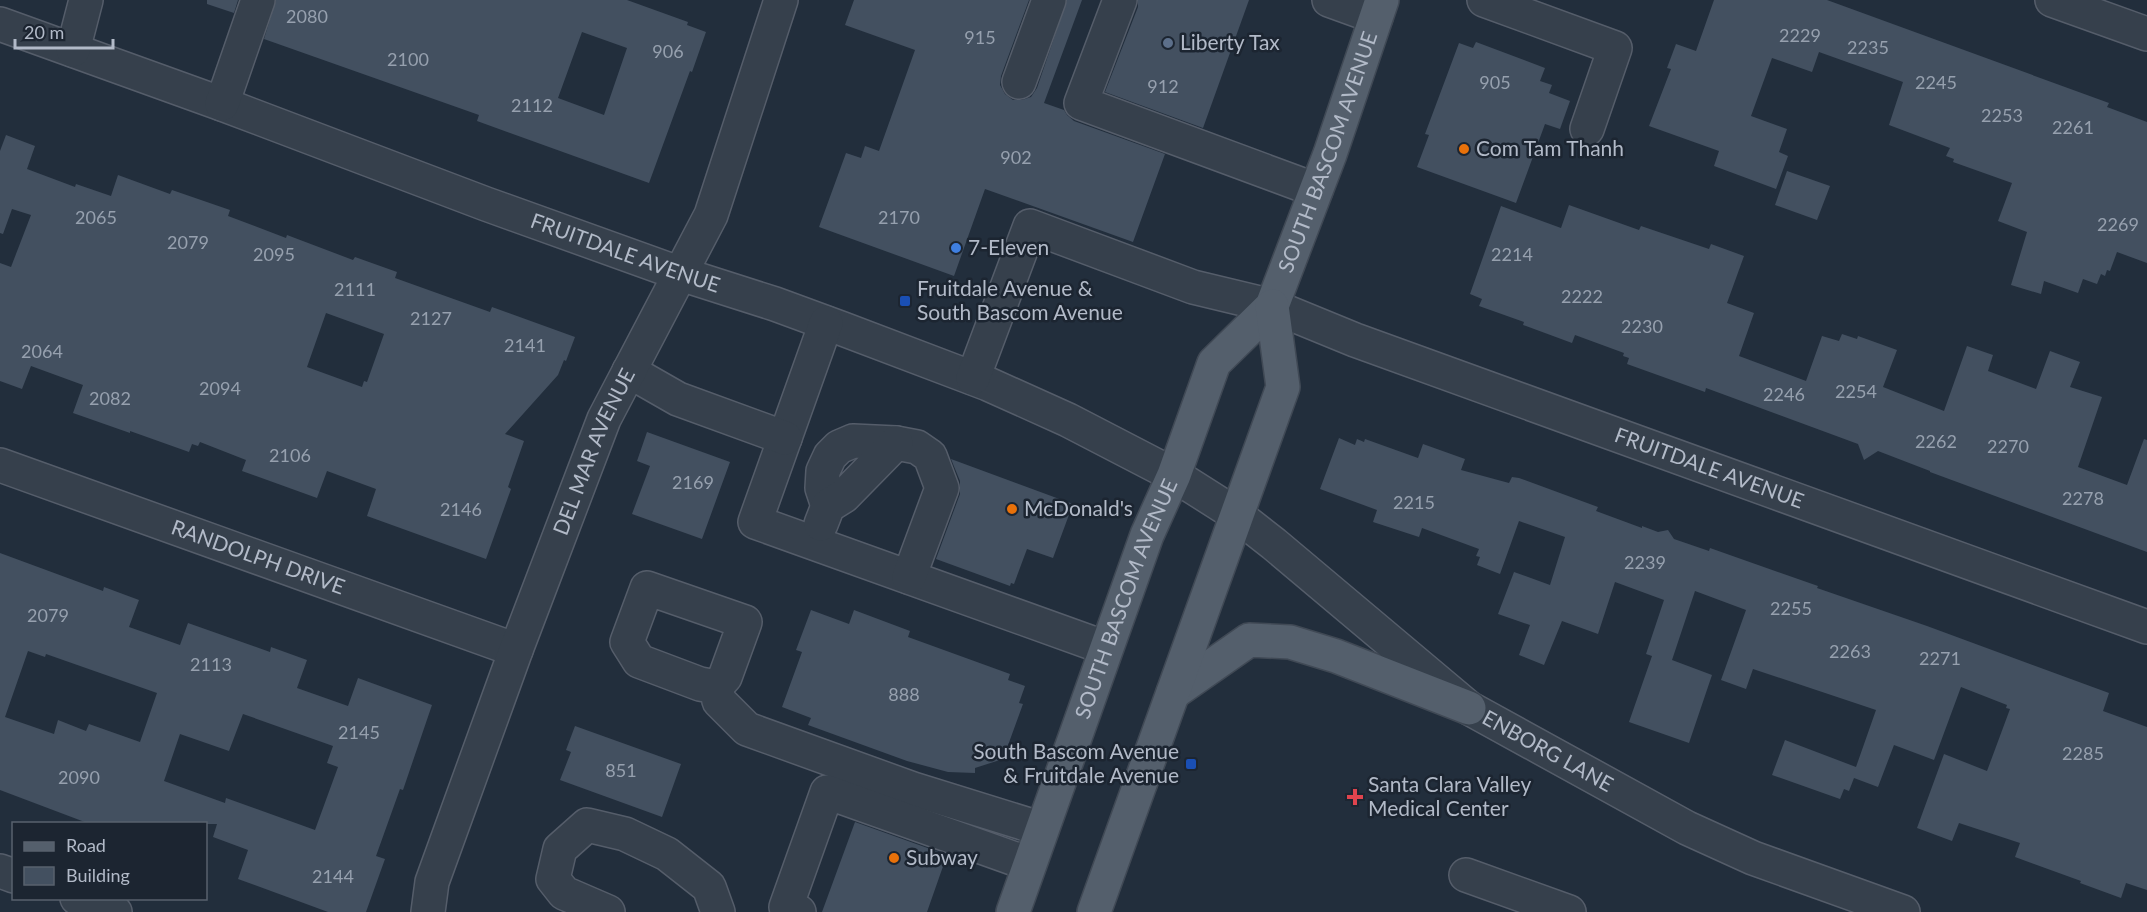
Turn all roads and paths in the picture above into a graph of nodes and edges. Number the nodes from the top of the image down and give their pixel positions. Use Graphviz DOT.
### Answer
graph roads {
  1 [pos="86,0"];
  2 [pos="245,0"];
  3 [pos="258,0"];
  4 [pos="781,0"];
  5 [pos="1049,0"];
  6 [pos="1120,0"];
  7 [pos="1329,0"];
  8 [pos="1484,0"];
  9 [pos="2052,0"];
  10 [pos="1379,9"];
  11 [pos="0,24"];
  12 [pos="2147,34"];
  13 [pos="73,50"];
  14 [pos="1019,82"];
  15 [pos="215,101"];
  16 [pos="1587,129"];
  17 [pos="1316,190"];
  18 [pos="681,274"];
  19 [pos="1272,306"];
  20 [pos="826,323"];
  21 [pos="630,371"];
  22 [pos="973,378"];
  23 [pos="785,438"];
  24 [pos="0,465"];
  25 [pos="1174,475"];
  26 [pos="1237,515"];
  27 [pos="814,543"];
  28 [pos="909,577"];
  29 [pos="2147,627"];
  30 [pos="1106,648"];
  31 [pos="516,650"];
  32 [pos="716,687"];
  33 [pos="1173,693"];
  34 [pos="1469,708"];
  35 [pos="1042,829"];
  36 [pos="1029,864"];
  37 [pos="1466,875"];
  38 [pos="82,900"];
  39 [pos="115,912"];
  40 [pos="428,912"];
  41 [pos="608,912"];
  42 [pos="718,912"];
  43 [pos="799,912"];
  44 [pos="1013,912"];
  45 [pos="1094,912"];
  46 [pos="1569,912"];
  47 [pos="1903,912"];
  1 -- 13 [label="street"];
  2 -- 15 [label="street"];
  3 -- 15 [label="street"];
  4 -- 18 [label="street, DEL MAR AVENUE"];
  5 -- 14 [label="street"];
  6 -- 17 [label="street"];
  7 -- 10 [label="street"];
  8 -- 16 [label="street"];
  9 -- 12 [label="street"];
  10 -- 17 [label="main road, SOUTH BASCOM AVENUE"];
  11 -- 13 [label="street, FRUITDALE AVENUE"];
  13 -- 15 [label="street, FRUITDALE AVENUE"];
  15 -- 18 [label="street, FRUITDALE AVENUE"];
  17 -- 19 [label="main road, SOUTH BASCOM AVENUE"];
  18 -- 20 [label="street, FRUITDALE AVENUE"];
  18 -- 21 [label="street, DEL MAR AVENUE"];
  19 -- 22 [label="street, FRUITDALE AVENUE"];
  19 -- 25 [label="main road, SOUTH BASCOM AVENUE"];
  19 -- 26 [label="main road, SOUTH BASCOM AVENUE"];
  19 -- 29 [label="street, FRUITDALE AVENUE"];
  20 -- 22 [label="street, FRUITDALE AVENUE"];
  20 -- 23 [label="street"];
  21 -- 23 [label="street"];
  21 -- 31 [label="street, DEL MAR AVENUE"];
  22 -- 25 [label="street, FRUITDALE AVENUE"];
  23 -- 27 [label="street"];
  24 -- 31 [label="street, RANDOLPH DRIVE"];
  25 -- 26 [label="street, FRUITDALE AVENUE"];
  25 -- 30 [label="main road, SOUTH BASCOM AVENUE"];
  26 -- 33 [label="main road, SOUTH BASCOM AVENUE"];
  26 -- 34 [label="street, ENBORG LANE"];
  27 -- 28 [label="street"];
  27 -- 28 [label="street"];
  28 -- 30 [label="street"];
  30 -- 35 [label="main road, SOUTH BASCOM AVENUE"];
  31 -- 40 [label="street, DEL MAR AVENUE"];
  32 -- 35 [label="street"];
  33 -- 34 [label="main road"];
  33 -- 45 [label="main road, SOUTH BASCOM AVENUE"];
  34 -- 47 [label="street, ENBORG LANE"];
  35 -- 36 [label="main road, SOUTH BASCOM AVENUE"];
  36 -- 43 [label="street"];
  36 -- 44 [label="main road, SOUTH BASCOM AVENUE"];
  37 -- 46 [label="street"];
  38 -- 39 [label="street"];
  41 -- 42 [label="street"];
}
